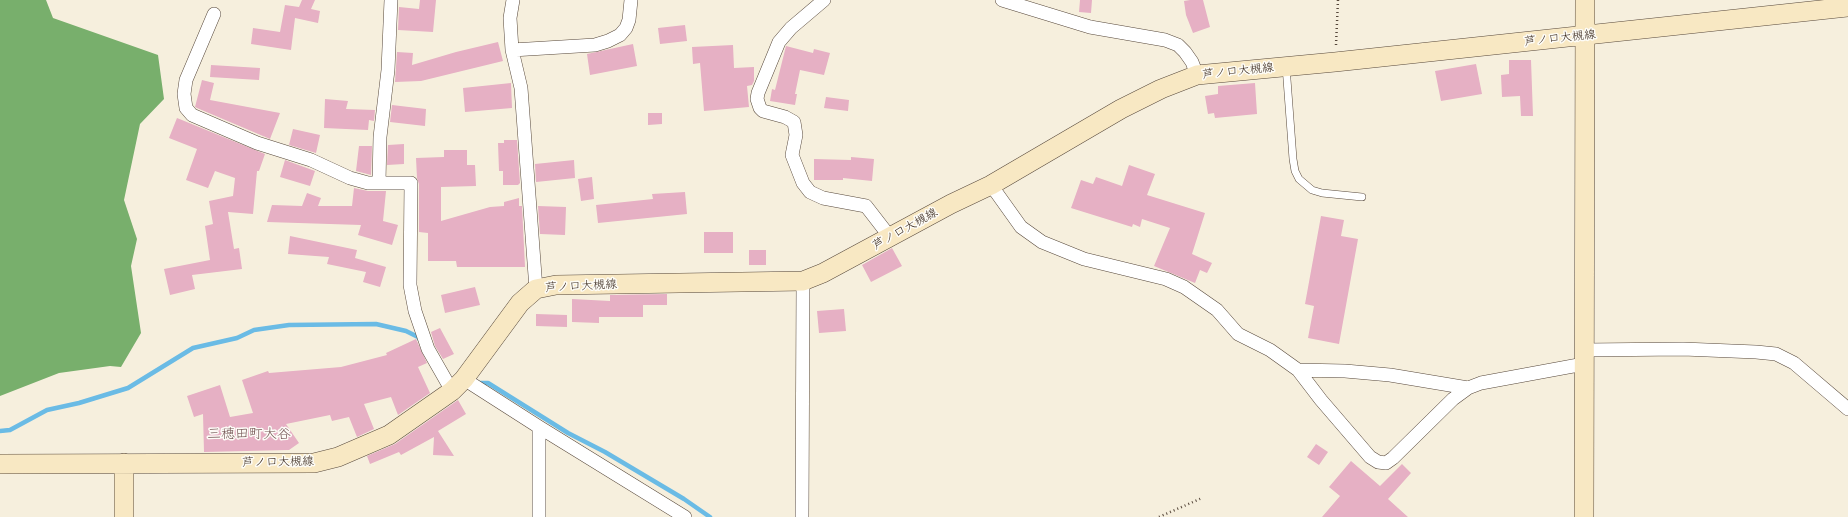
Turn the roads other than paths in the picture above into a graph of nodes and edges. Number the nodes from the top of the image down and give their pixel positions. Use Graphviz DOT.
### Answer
graph roads {
  1 [pos="391,0"];
  2 [pos="513,0"];
  3 [pos="631,0"];
  4 [pos="824,0"];
  5 [pos="1002,0"];
  6 [pos="1585,0"];
  7 [pos="1848,7"];
  8 [pos="214,14"];
  9 [pos="1586,35"];
  10 [pos="512,50"];
  11 [pos="1286,66"];
  12 [pos="1197,75"];
  13 [pos="379,182"];
  14 [pos="991,185"];
  15 [pos="1362,197"];
  16 [pos="890,237"];
  17 [pos="803,281"];
  18 [pos="536,289"];
  19 [pos="1584,357"];
  20 [pos="1298,370"];
  21 [pos="458,385"];
  22 [pos="1468,388"];
  23 [pos="1848,409"];
  24 [pos="539,427"];
  25 [pos="124,463"];
  26 [pos="0,464"];
  27 [pos="124,517"];
  28 [pos="539,517"];
  29 [pos="685,517"];
  30 [pos="802,517"];
  31 [pos="1584,517"];
  1 -- 13 [label="street"];
  2 -- 10 [label="street"];
  3 -- 10 [label="street"];
  4 -- 16 [label="street"];
  5 -- 12 [label="street"];
  6 -- 9 [label="main road"];
  7 -- 9 [label="main road, 芦ノ口大槻線"];
  8 -- 13 [label="street"];
  9 -- 11 [label="main road, 芦ノ口大槻線"];
  9 -- 19 [label="main road"];
  10 -- 18 [label="street"];
  11 -- 12 [label="main road, 芦ノ口大槻線"];
  11 -- 15 [label="lane"];
  12 -- 14 [label="main road, 芦ノ口大槻線"];
  13 -- 21 [label="street"];
  14 -- 16 [label="main road, 芦ノ口大槻線"];
  14 -- 20 [label="street"];
  16 -- 17 [label="main road, 芦ノ口大槻線"];
  17 -- 18 [label="main road, 芦ノ口大槻線"];
  17 -- 30 [label="street"];
  18 -- 21 [label="main road, 芦ノ口大槻線"];
  19 -- 22 [label="street"];
  19 -- 23 [label="street"];
  19 -- 31 [label="main road"];
  20 -- 22 [label="street"];
  20 -- 22 [label="street"];
  21 -- 24 [label="street"];
  21 -- 25 [label="main road, 芦ノ口大槻線"];
  24 -- 28 [label="street"];
  24 -- 29 [label="street"];
  25 -- 26 [label="main road, 芦ノ口大槻線"];
  25 -- 27 [label="main road"];
}
